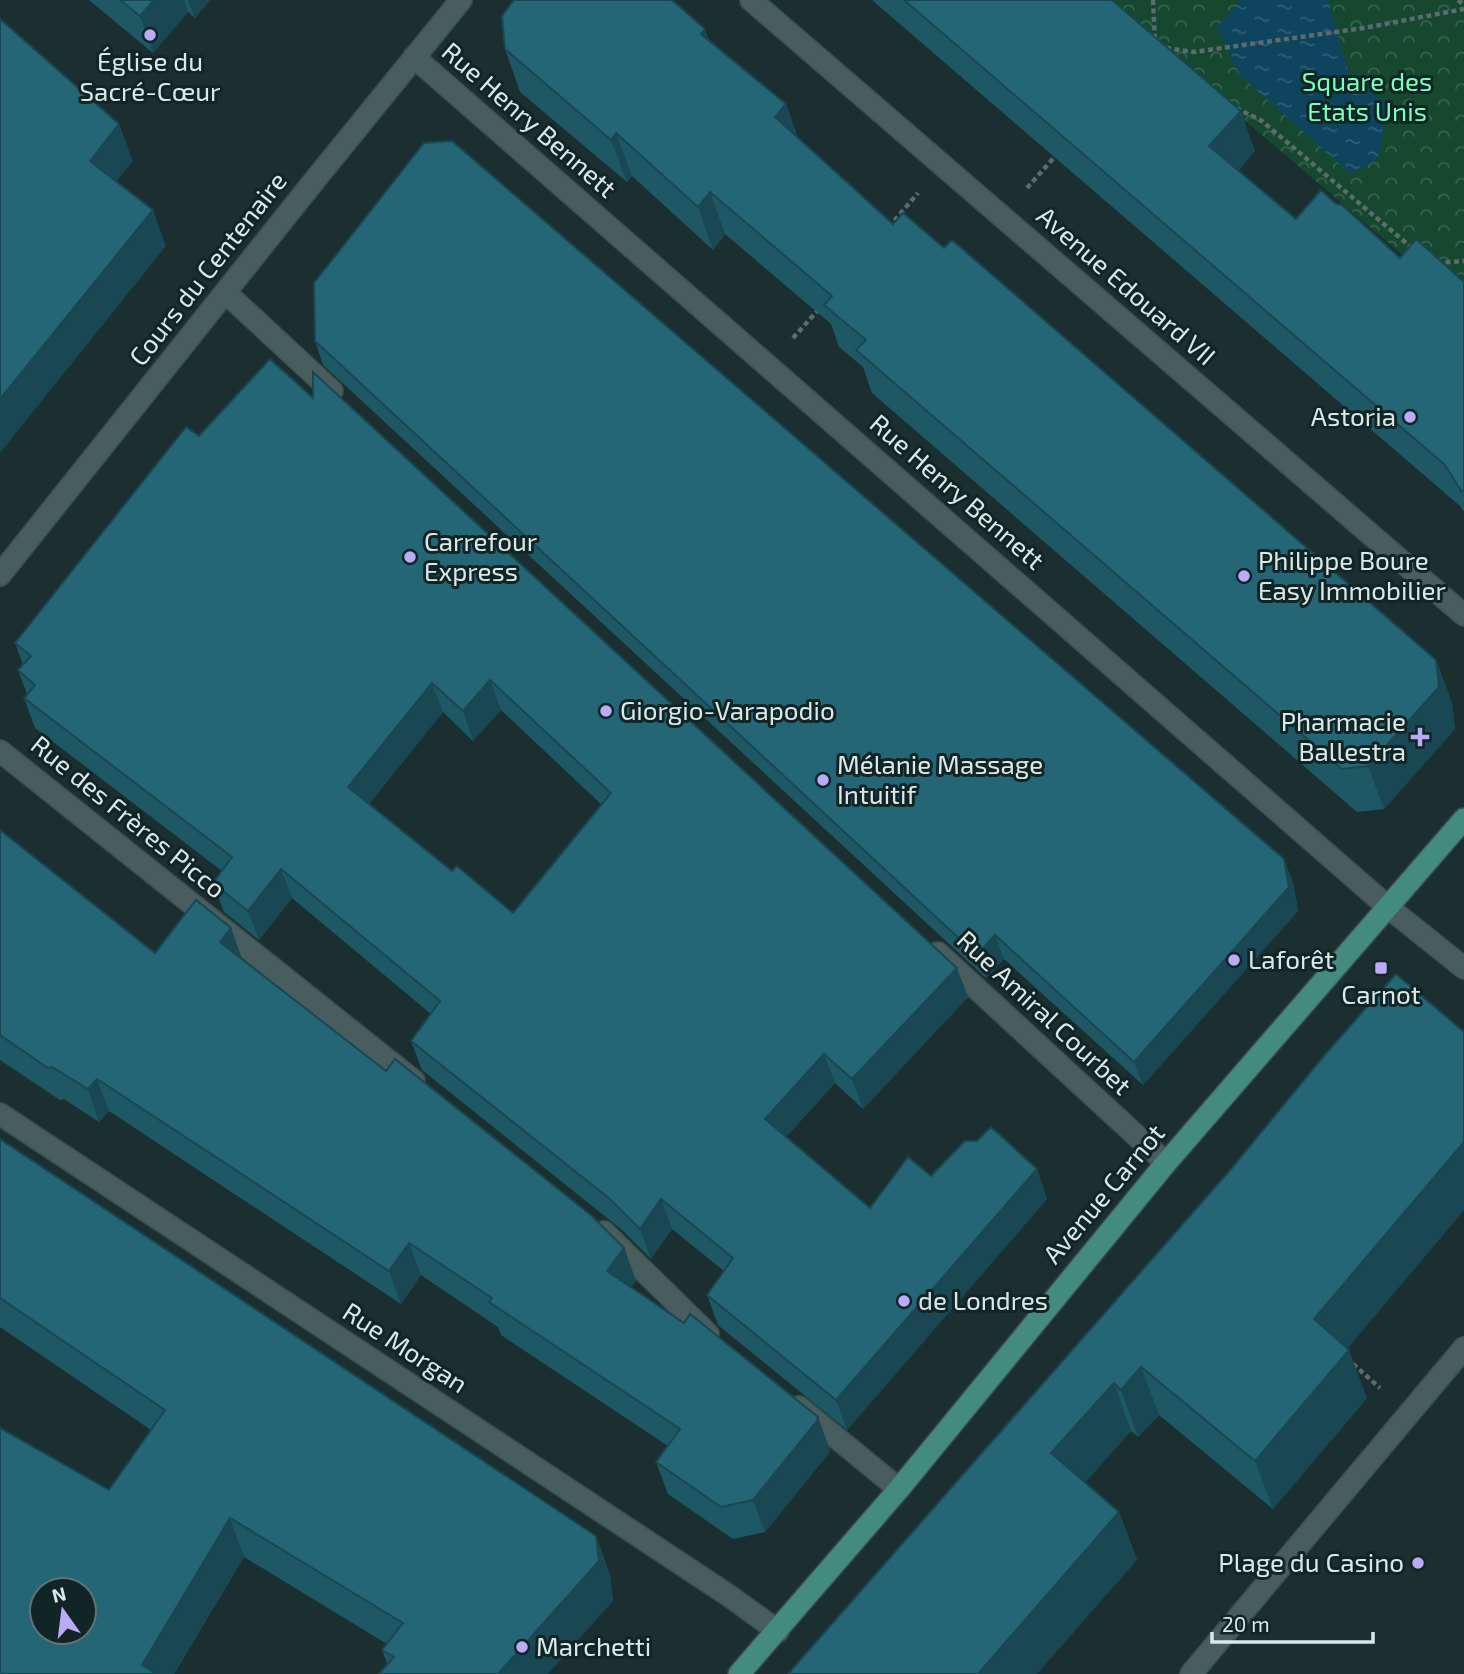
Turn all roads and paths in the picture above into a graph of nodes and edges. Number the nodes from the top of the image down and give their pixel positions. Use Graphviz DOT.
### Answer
graph roads {
  1 [pos="461,0"];
  2 [pos="751,0"];
  3 [pos="1153,0"];
  4 [pos="1458,0"];
  5 [pos="1464,7"];
  6 [pos="1156,47"];
  7 [pos="1165,56"];
  8 [pos="414,57"];
  9 [pos="1227,103"];
  10 [pos="1063,147"];
  11 [pos="942,165"];
  12 [pos="1003,217"];
  13 [pos="888,228"];
  14 [pos="1419,254"];
  15 [pos="1464,261"];
  16 [pos="1430,263"];
  17 [pos="226,293"];
  18 [pos="824,302"];
  19 [pos="770,366"];
  20 [pos="349,406"];
  21 [pos="0,575"];
  22 [pos="1464,615"];
  23 [pos="0,751"];
  24 [pos="1464,819"];
  25 [pos="1389,908"];
  26 [pos="920,937"];
  27 [pos="1464,968"];
  28 [pos="430,1094"];
  29 [pos="0,1114"];
  30 [pos="1166,1163"];
  31 [pos="592,1222"];
  32 [pos="720,1344"];
  33 [pos="1464,1348"];
  34 [pos="1349,1360"];
  35 [pos="785,1396"];
  36 [pos="1409,1414"];
  37 [pos="899,1489"];
  38 [pos="778,1632"];
  39 [pos="739,1674"];
  40 [pos="1191,1674"];
  1 -- 8 [label="street, Cours du Centenaire"];
  2 -- 11 [label="street, Avenue Edouard VII"];
  3 -- 6 [label="path"];
  4 -- 5 [label="path"];
  5 -- 6 [label="path"];
  6 -- 7 [label="path"];
  8 -- 17 [label="street, Cours du Centenaire"];
  8 -- 19 [label="street, Rue Henry Bennett"];
  9 -- 14 [label="path"];
  10 -- 12 [label="path"];
  11 -- 12 [label="street, Avenue Edouard VII"];
  11 -- 13 [label="path"];
  12 -- 22 [label="street, Avenue Edouard VII"];
  15 -- 16 [label="path"];
  17 -- 20 [label="street"];
  17 -- 21 [label="street, Cours du Centenaire"];
  18 -- 19 [label="path"];
  19 -- 25 [label="street, Rue Henry Bennett"];
  23 -- 28 [label="street, Rue des Frères Picco"];
  24 -- 25 [label="main road, Avenue Carnot"];
  25 -- 27 [label="street, Rue Henry Bennett"];
  25 -- 30 [label="main road, Avenue Carnot"];
  26 -- 30 [label="street, Rue Amiral Courbet"];
  29 -- 38 [label="street, Rue Morgan"];
  30 -- 37 [label="main road, Avenue Carnot"];
  31 -- 32 [label="street"];
  33 -- 36 [label="street"];
  34 -- 36 [label="path"];
  35 -- 37 [label="street"];
  36 -- 40 [label="street"];
  37 -- 38 [label="main road, Avenue Carnot"];
  38 -- 39 [label="main road, Avenue Carnot"];
}
